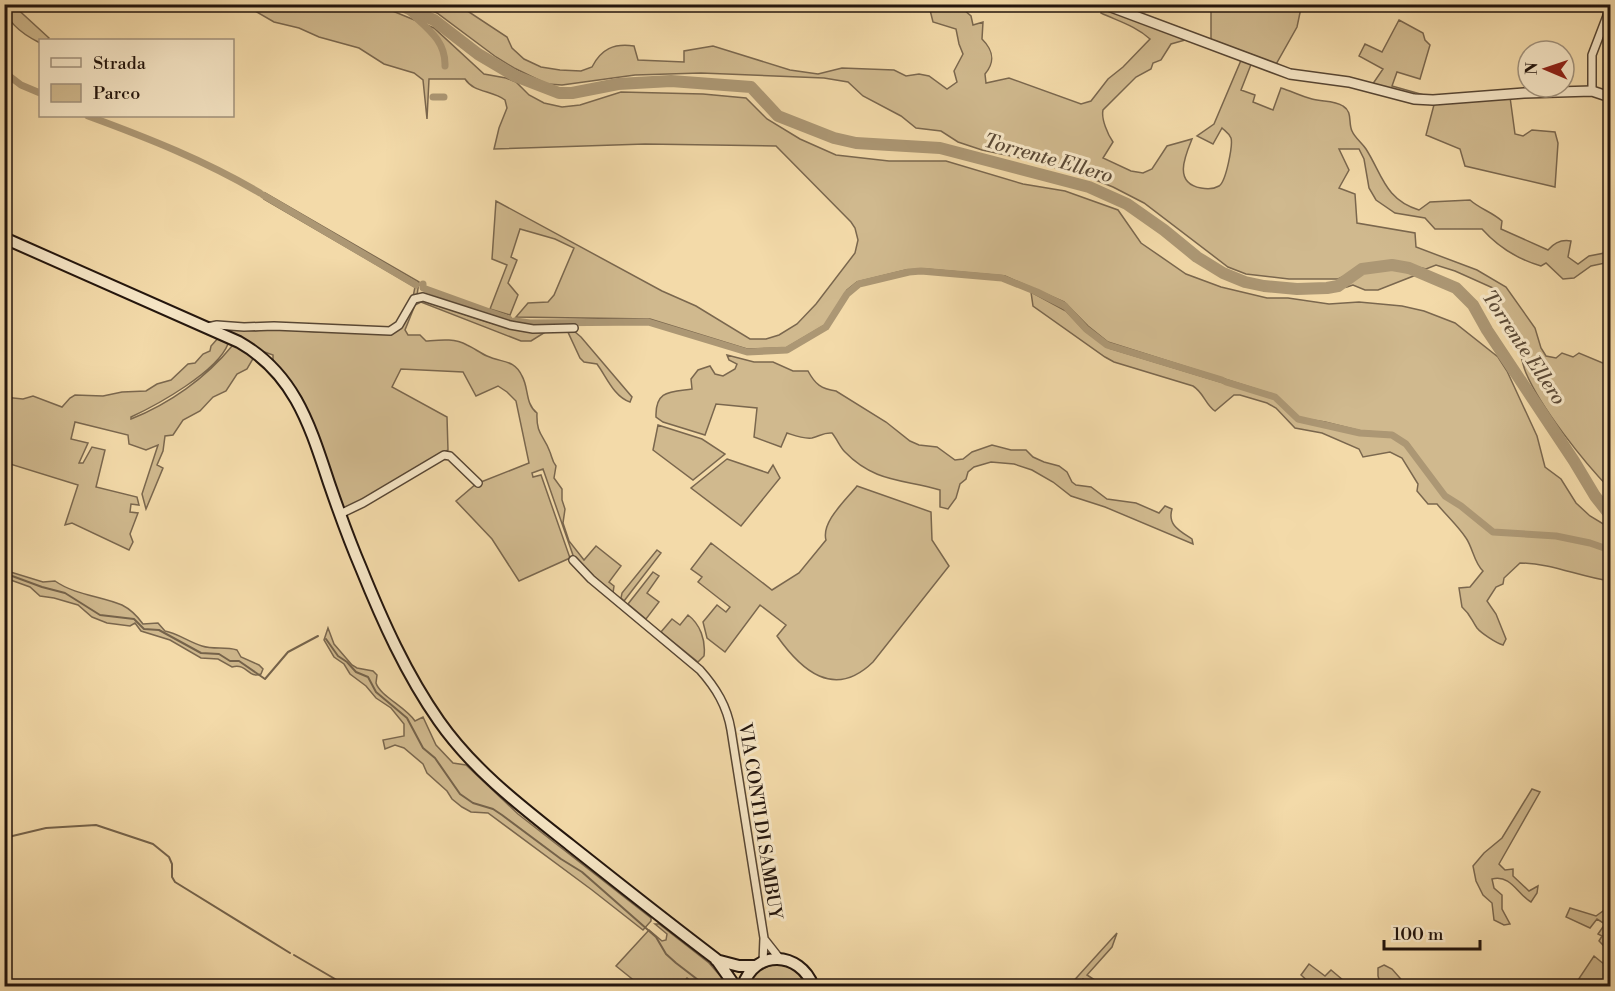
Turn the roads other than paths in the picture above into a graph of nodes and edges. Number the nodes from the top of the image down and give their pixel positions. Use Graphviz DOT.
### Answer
graph roads {
  1 [pos="1103,4"];
  2 [pos="1611,8"];
  3 [pos="1592,91"];
  4 [pos="1611,97"];
  5 [pos="4,238"];
  6 [pos="207,327"];
  7 [pos="574,328"];
  8 [pos="478,483"];
  9 [pos="340,514"];
  10 [pos="573,560"];
  11 [pos="764,938"];
  12 [pos="780,959"];
  13 [pos="716,960"];
  14 [pos="760,964"];
  15 [pos="735,987"];
  16 [pos="742,987"];
  17 [pos="813,987"];
  1 -- 3 [label="street"];
  2 -- 3 [label="street"];
  3 -- 4 [label="street"];
  5 -- 6 [label="main road"];
  6 -- 7 [label="street"];
  6 -- 9 [label="main road"];
  8 -- 9 [label="street"];
  9 -- 13 [label="main road"];
  10 -- 11 [label="street, VIA CONTI DI SAMBUY"];
  11 -- 12 [label="street, VIA CONTI DI SAMBUY"];
  11 -- 14 [label="street, VIA CONTI DI SAMBUY"];
  12 -- 14 [label="main road"];
  12 -- 17 [label="main road"];
  13 -- 14 [label="main road"];
  13 -- 15 [label="main road"];
  14 -- 16 [label="main road"];
}
